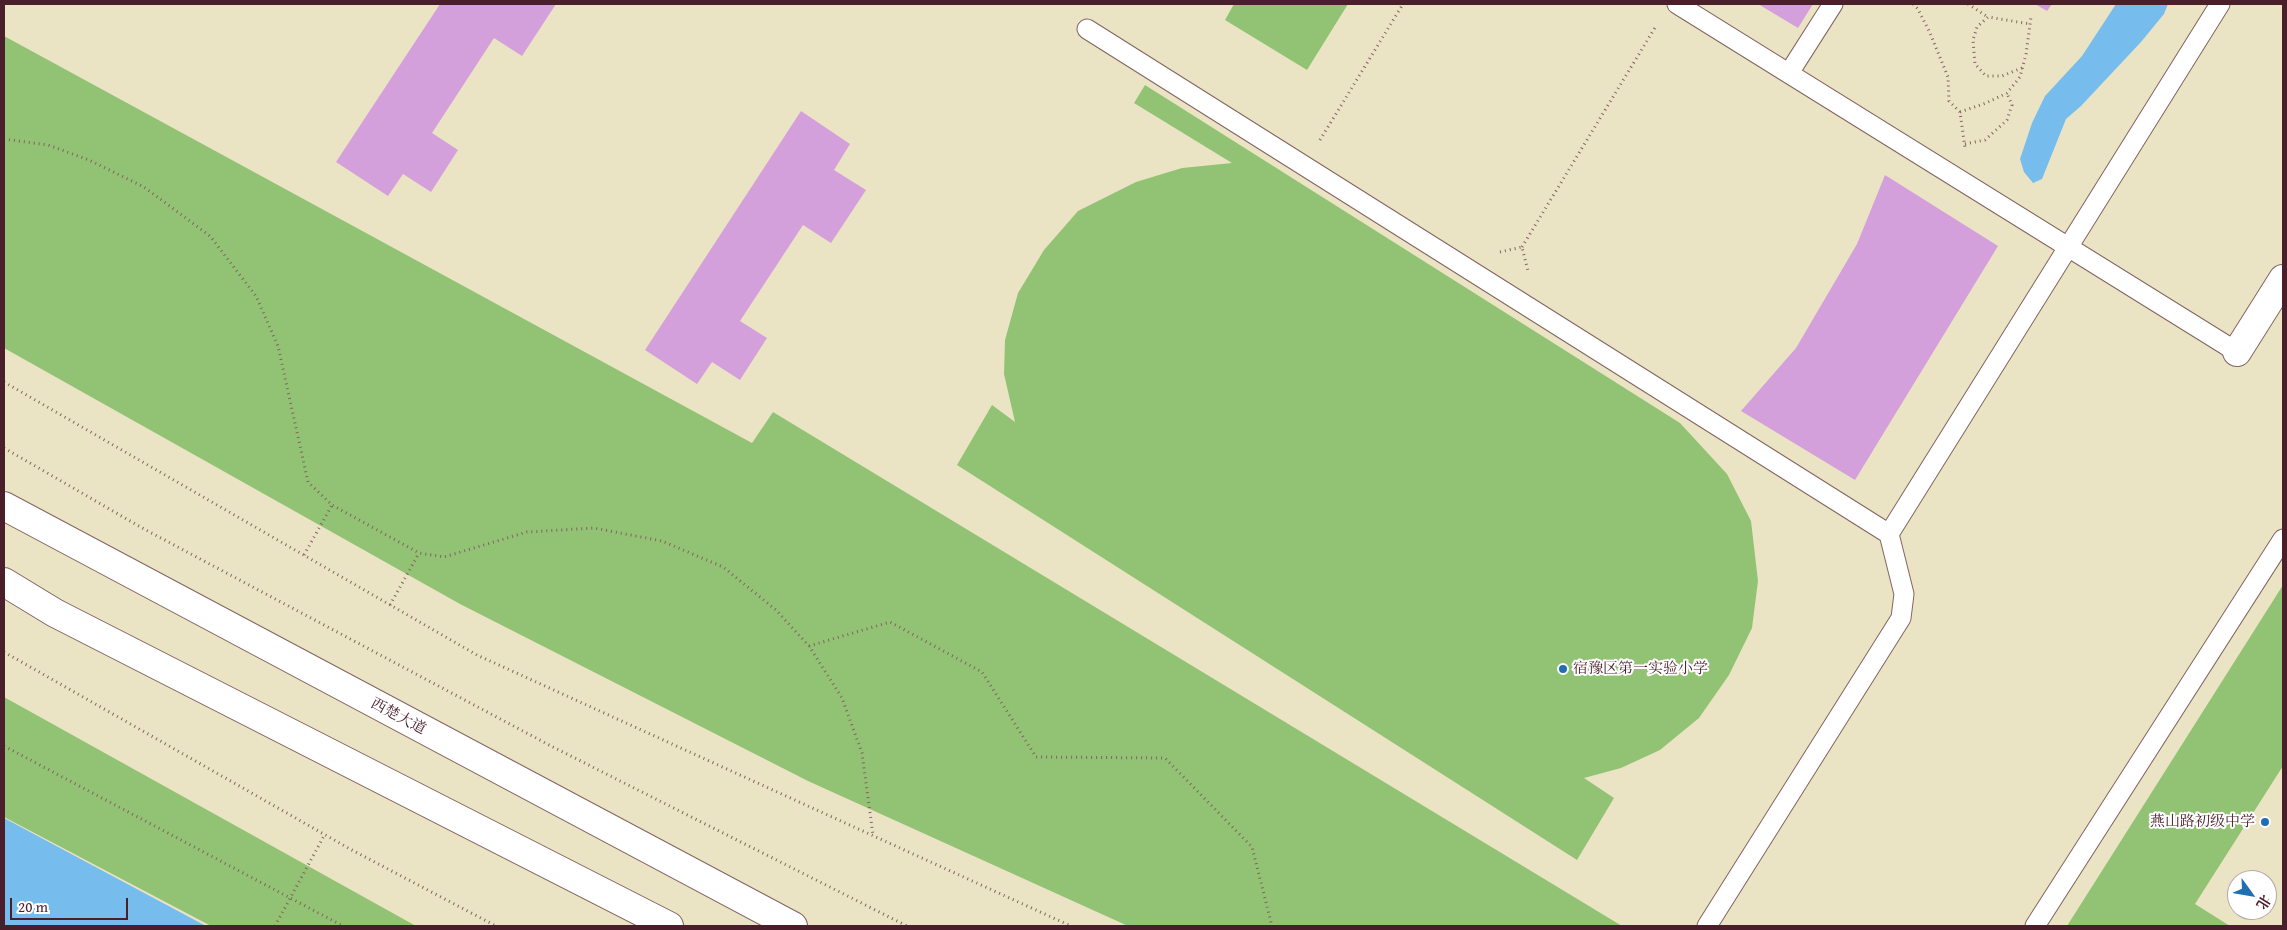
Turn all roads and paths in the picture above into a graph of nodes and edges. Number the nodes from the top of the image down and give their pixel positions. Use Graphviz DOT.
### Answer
graph roads {
  1 [pos="1403,4"];
  2 [pos="1678,4"];
  3 [pos="1833,4"];
  4 [pos="1913,4"];
  5 [pos="1968,4"];
  6 [pos="2220,4"];
  7 [pos="1988,17"];
  8 [pos="2031,17"];
  9 [pos="1659,20"];
  10 [pos="2030,24"];
  11 [pos="1087,29"];
  12 [pos="2022,68"];
  13 [pos="1789,73"];
  14 [pos="2007,93"];
  15 [pos="1960,112"];
  16 [pos="4,139"];
  17 [pos="1965,144"];
  18 [pos="1303,166"];
  19 [pos="1964,181"];
  20 [pos="2069,246"];
  21 [pos="1522,247"];
  22 [pos="2283,279"];
  23 [pos="2237,352"];
  24 [pos="4,382"];
  25 [pos="4,448"];
  26 [pos="332,505"];
  27 [pos="4,506"];
  28 [pos="1889,534"];
  29 [pos="2283,539"];
  30 [pos="419,553"];
  31 [pos="304,555"];
  32 [pos="4,582"];
  33 [pos="390,605"];
  34 [pos="808,646"];
  35 [pos="4,652"];
  36 [pos="4,746"];
  37 [pos="325,834"];
  38 [pos="873,835"];
  39 [pos="290,898"];
  40 [pos="275,926"];
  41 [pos="343,926"];
  42 [pos="496,926"];
  43 [pos="669,926"];
  44 [pos="793,926"];
  45 [pos="907,926"];
  46 [pos="1071,926"];
  47 [pos="1272,926"];
  48 [pos="1707,926"];
  49 [pos="2035,926"];
  1 -- 18 [label="path"];
  2 -- 13 [label="lane"];
  3 -- 13 [label="lane"];
  4 -- 15 [label="path"];
  5 -- 7 [label="path"];
  6 -- 20 [label="lane"];
  7 -- 10 [label="path"];
  7 -- 12 [label="path"];
  8 -- 10 [label="path"];
  9 -- 21 [label="path"];
  10 -- 12 [label="path"];
  11 -- 18 [label="lane"];
  12 -- 14 [label="path"];
  13 -- 19 [label="lane"];
  14 -- 15 [label="path"];
  14 -- 17 [label="path"];
  15 -- 17 [label="path"];
  16 -- 26 [label="path"];
  17 -- 19 [label="path"];
  18 -- 28 [label="lane"];
  19 -- 20 [label="lane"];
  20 -- 23 [label="lane"];
  20 -- 28 [label="lane"];
  22 -- 23 [label="main road"];
  24 -- 31 [label="path"];
  25 -- 45 [label="path"];
  26 -- 30 [label="path"];
  26 -- 31 [label="path"];
  27 -- 44 [label="main road, 西楚大道"];
  28 -- 48 [label="lane"];
  29 -- 49 [label="lane"];
  30 -- 33 [label="path"];
  30 -- 34 [label="path"];
  31 -- 33 [label="path"];
  32 -- 43 [label="main road"];
  33 -- 38 [label="path"];
  34 -- 38 [label="path"];
  34 -- 47 [label="path"];
  35 -- 37 [label="path"];
  36 -- 39 [label="path"];
  37 -- 39 [label="path"];
  37 -- 42 [label="path"];
  38 -- 46 [label="path"];
  39 -- 40 [label="path"];
  39 -- 41 [label="path"];
}
